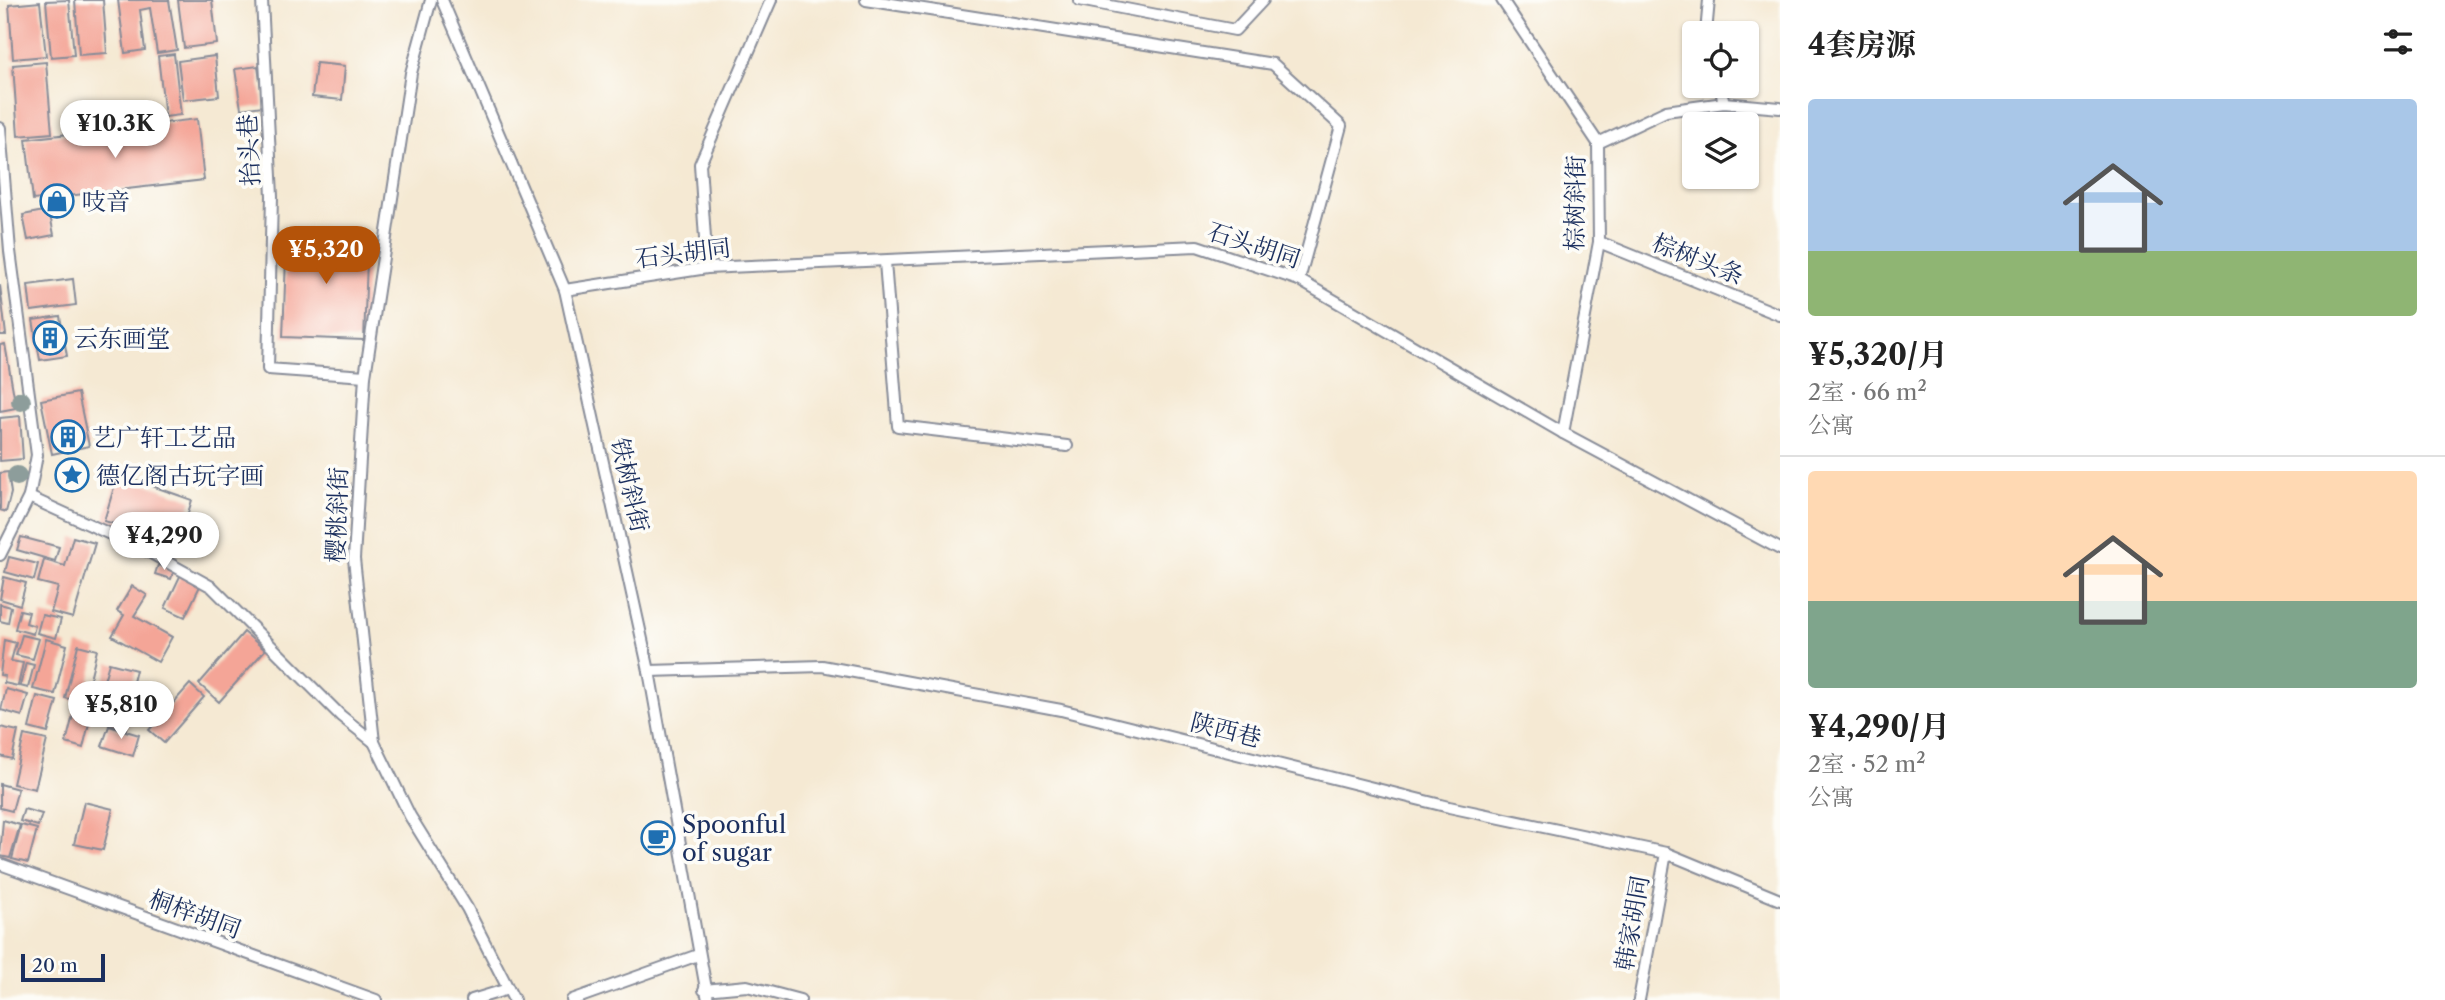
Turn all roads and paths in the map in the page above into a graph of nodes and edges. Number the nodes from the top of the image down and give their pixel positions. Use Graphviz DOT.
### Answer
graph roads {
  1 [pos="262,0"];
  2 [pos="431,0"];
  3 [pos="442,0"];
  4 [pos="771,0"];
  5 [pos="866,0"];
  6 [pos="1079,0"];
  7 [pos="1263,0"];
  8 [pos="1502,0"];
  9 [pos="1709,0"];
  10 [pos="1707,21"];
  11 [pos="1723,98"];
  12 [pos="1724,103"];
  13 [pos="1780,108"];
  14 [pos="0,128"];
  15 [pos="1598,143"];
  16 [pos="1599,242"];
  17 [pos="885,262"];
  18 [pos="707,268"];
  19 [pos="1299,280"];
  20 [pos="565,290"];
  21 [pos="1780,315"];
  22 [pos="365,376"];
  23 [pos="1563,433"];
  24 [pos="1067,446"];
  25 [pos="29,497"];
  26 [pos="1780,549"];
  27 [pos="0,555"];
  28 [pos="649,671"];
  29 [pos="374,742"];
  30 [pos="1667,853"];
  31 [pos="0,864"];
  32 [pos="1780,900"];
  33 [pos="698,955"];
  34 [pos="508,989"];
  35 [pos="706,995"];
  36 [pos="376,1000"];
  37 [pos="472,1000"];
  38 [pos="514,1000"];
  39 [pos="572,1000"];
  40 [pos="800,1000"];
  41 [pos="1639,1000"];
  1 -- 22 [label="lane, 抬头巷"];
  2 -- 22 [label="lane, 樱桃斜街"];
  3 -- 20 [label="lane, 铁树斜街"];
  4 -- 18 [label="lane"];
  5 -- 19 [label="lane"];
  6 -- 7 [label="lane"];
  8 -- 15 [label="lane, 棕树斜街"];
  9 -- 10 [label="lane"];
  11 -- 12 [label="lane"];
  12 -- 13 [label="lane"];
  12 -- 15 [label="lane"];
  14 -- 25 [label="lane"];
  15 -- 16 [label="lane, 棕树斜街"];
  16 -- 21 [label="lane, 棕树头条"];
  16 -- 23 [label="lane, 棕树斜街"];
  17 -- 18 [label="lane, 石头胡同"];
  17 -- 19 [label="lane, 石头胡同"];
  17 -- 24 [label="lane"];
  18 -- 20 [label="lane, 石头胡同"];
  19 -- 23 [label="lane, 石头胡同"];
  20 -- 28 [label="lane, 铁树斜街"];
  22 -- 29 [label="lane, 樱桃斜街"];
  23 -- 26 [label="lane, 石头胡同"];
  25 -- 27 [label="lane"];
  25 -- 29 [label="lane"];
  28 -- 30 [label="lane, 陕西巷"];
  28 -- 33 [label="lane, 铁树斜街"];
  29 -- 34 [label="lane, 樱桃斜街"];
  30 -- 32 [label="lane, 陕西巷"];
  30 -- 41 [label="lane, 韩家胡同"];
  31 -- 36 [label="lane, 桐梓胡同"];
  33 -- 35 [label="lane, 铁树斜街"];
  33 -- 39 [label="lane"];
  34 -- 37 [label="lane"];
  34 -- 38 [label="lane, 樱桃斜街"];
  35 -- 40 [label="lane"];
}
